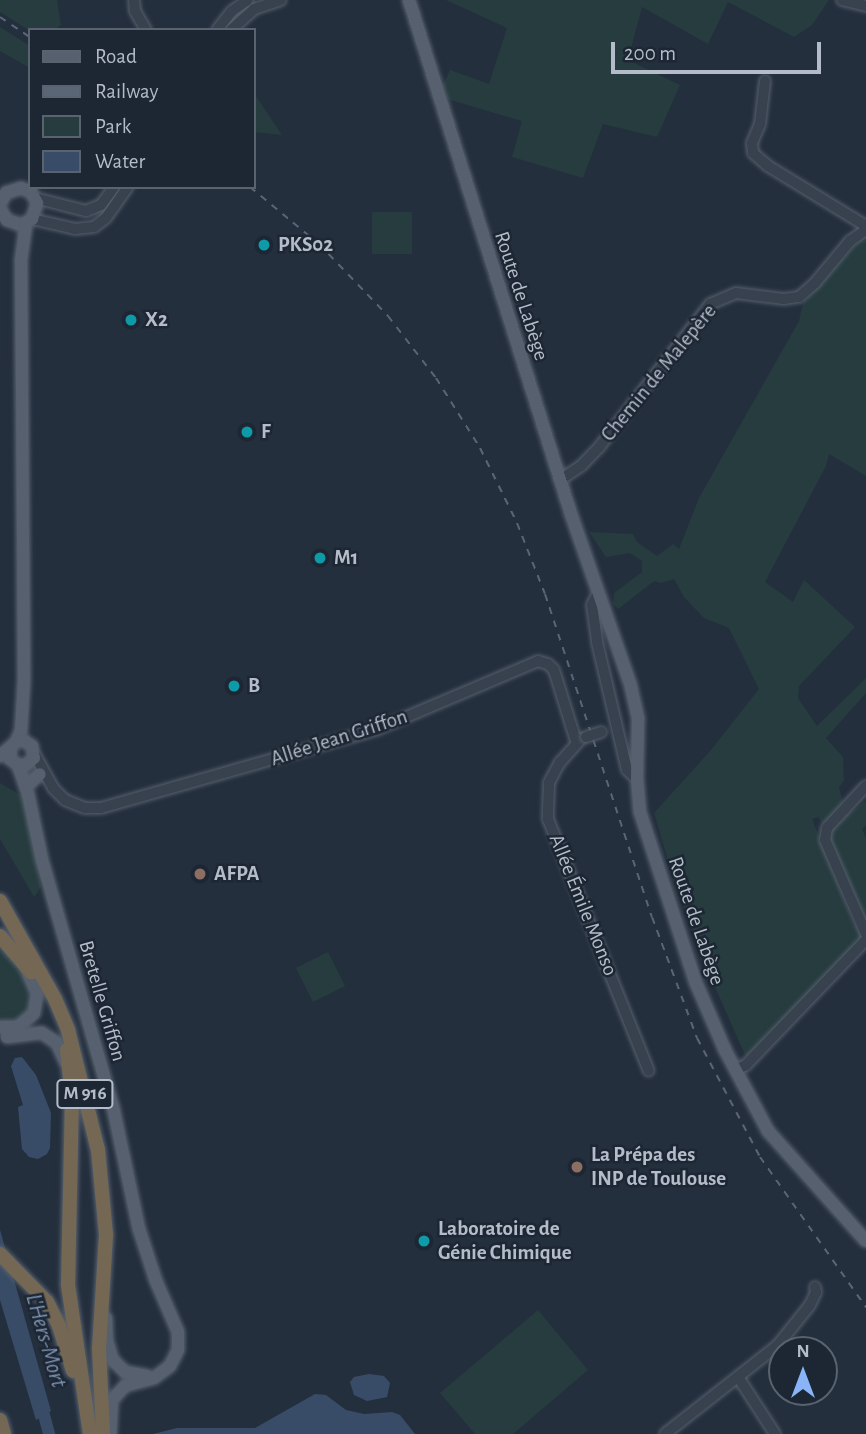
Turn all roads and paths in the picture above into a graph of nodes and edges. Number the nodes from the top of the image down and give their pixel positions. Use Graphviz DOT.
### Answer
graph roads {
  1 [pos="134,0"];
  2 [pos="248,0"];
  3 [pos="281,0"];
  4 [pos="842,0"];
  5 [pos="408,2"];
  6 [pos="866,6"];
  7 [pos="145,28"];
  8 [pos="219,28"];
  9 [pos="233,28"];
  10 [pos="765,81"];
  11 [pos="113,189"];
  12 [pos="127,189"];
  13 [pos="35,198"];
  14 [pos="1,199"];
  15 [pos="29,221"];
  16 [pos="10,223"];
  17 [pos="866,228"];
  18 [pos="21,260"];
  19 [pos="560,480"];
  20 [pos="597,595"];
  21 [pos="615,636"];
  22 [pos="600,650"];
  23 [pos="24,680"];
  24 [pos="616,728"];
  25 [pos="581,739"];
  26 [pos="9,748"];
  27 [pos="0,765"];
  28 [pos="30,768"];
  29 [pos="637,779"];
  30 [pos="866,786"];
  31 [pos="0,901"];
  32 [pos="0,933"];
  33 [pos="866,934"];
  34 [pos="866,940"];
  35 [pos="20,958"];
  36 [pos="42,977"];
  37 [pos="0,1027"];
  38 [pos="0,1035"];
  39 [pos="68,1069"];
  40 [pos="735,1070"];
  41 [pos="649,1071"];
  42 [pos="866,1241"];
  43 [pos="0,1254"];
  44 [pos="815,1287"];
  45 [pos="102,1305"];
  46 [pos="161,1373"];
  47 [pos="738,1377"];
  48 [pos="0,1420"];
  49 [pos="4,1434"];
  50 [pos="85,1434"];
  51 [pos="90,1434"];
  52 [pos="103,1434"];
  53 [pos="110,1434"];
  54 [pos="665,1434"];
  55 [pos="775,1434"];
  1 -- 7 [label="street"];
  2 -- 8 [label="street"];
  3 -- 9 [label="street"];
  4 -- 6 [label="street"];
  5 -- 19 [label="main road, Route de Labège"];
  10 -- 17 [label="street, Chemin de Malepère"];
  11 -- 13 [label="street"];
  12 -- 15 [label="street"];
  13 -- 14 [label="main road"];
  13 -- 15 [label="main road"];
  14 -- 16 [label="main road"];
  15 -- 16 [label="main road"];
  15 -- 18 [label="main road"];
  16 -- 18 [label="main road"];
  17 -- 19 [label="street, Chemin de Malepère"];
  18 -- 23 [label="main road"];
  19 -- 20 [label="main road, Route de Labège"];
  20 -- 21 [label="main road, Route de Labège"];
  20 -- 22 [label="street, Route de Labège"];
  21 -- 22 [label="street"];
  21 -- 29 [label="main road, Route de Labège"];
  22 -- 24 [label="street, Route de Labège"];
  23 -- 26 [label="main road"];
  23 -- 28 [label="main road"];
  24 -- 25 [label="street, bridge"];
  24 -- 29 [label="street, Route de Labège"];
  25 -- 28 [label="street, Allée Jean Griffon"];
  25 -- 41 [label="street, Allée Émile Monso"];
  26 -- 28 [label="main road"];
  26 -- 28 [label="main road"];
  27 -- 28 [label="main road"];
  28 -- 46 [label="main road, Bretelle Griffon"];
  29 -- 40 [label="main road, Route de Labège"];
  30 -- 33 [label="street"];
  31 -- 36 [label="highway"];
  32 -- 35 [label="highway, M 916"];
  32 -- 36 [label="highway, M 916"];
  34 -- 40 [label="street"];
  35 -- 37 [label="main road"];
  35 -- 39 [label="highway, M 916"];
  36 -- 45 [label="highway, M 916"];
  38 -- 39 [label="main road"];
  39 -- 51 [label="highway, M 916"];
  40 -- 42 [label="main road, Route de Labège"];
  43 -- 50 [label="highway"];
  44 -- 47 [label="street"];
  45 -- 46 [label="main road"];
  45 -- 52 [label="highway, M 916"];
  46 -- 53 [label="main road"];
  47 -- 54 [label="street"];
  47 -- 55 [label="street"];
  48 -- 49 [label="highway"];
}
